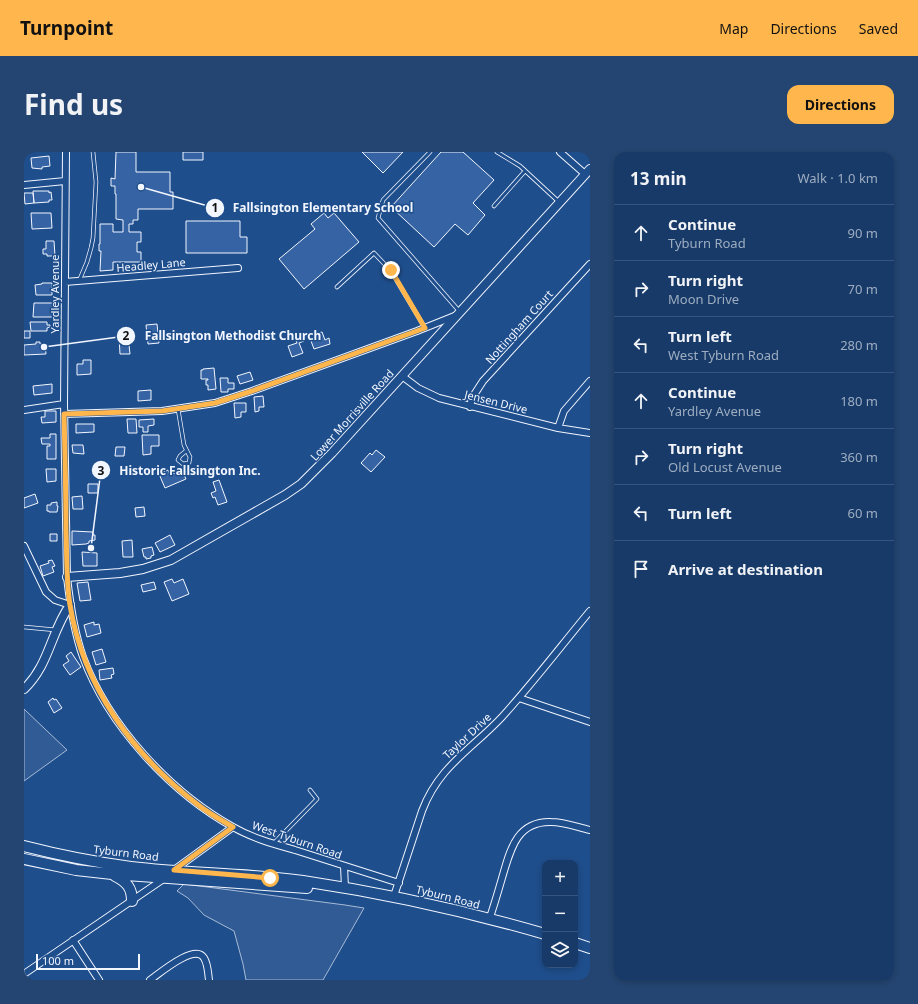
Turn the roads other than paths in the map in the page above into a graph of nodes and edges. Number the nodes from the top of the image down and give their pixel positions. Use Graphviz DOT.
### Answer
graph roads {
  1 [pos="66,152"];
  2 [pos="93,152"];
  3 [pos="430,152"];
  4 [pos="497,152"];
  5 [pos="560,152"];
  6 [pos="525,171"];
  7 [pos="587,171"];
  8 [pos="66,181"];
  9 [pos="24,185"];
  10 [pos="559,203"];
  11 [pos="494,206"];
  12 [pos="590,264"];
  13 [pos="238,268"];
  14 [pos="79,281"];
  15 [pos="65,282"];
  16 [pos="337,287"];
  17 [pos="458,314"];
  18 [pos="425,328"];
  19 [pos="402,376"];
  20 [pos="590,381"];
  21 [pos="64,404"];
  22 [pos="470,407"];
  23 [pos="178,409"];
  24 [pos="24,410"];
  25 [pos="64,414"];
  26 [pos="558,428"];
  27 [pos="590,432"];
  28 [pos="186,451"];
  29 [pos="24,546"];
  30 [pos="67,577"];
  31 [pos="70,605"];
  32 [pos="590,611"];
  33 [pos="24,627"];
  34 [pos="56,630"];
  35 [pos="24,689"];
  36 [pos="519,698"];
  37 [pos="590,722"];
  38 [pos="310,790"];
  39 [pos="233,827"];
  40 [pos="590,830"];
  41 [pos="274,844"];
  42 [pos="24,846"];
  43 [pos="24,859"];
  44 [pos="344,866"];
  45 [pos="174,870"];
  46 [pos="112,874"];
  47 [pos="165,878"];
  48 [pos="399,883"];
  49 [pos="345,888"];
  50 [pos="394,896"];
  51 [pos="132,901"];
  52 [pos="489,920"];
  53 [pos="542,933"];
  54 [pos="73,940"];
  55 [pos="578,944"];
  56 [pos="590,948"];
  57 [pos="24,974"];
  58 [pos="99,980"];
  59 [pos="150,980"];
  60 [pos="209,980"];
  1 -- 8 [label="street, Yardley Avenue"];
  2 -- 14 [label="lane"];
  3 -- 17 [label="lane"];
  4 -- 6 [label="lane"];
  5 -- 7 [label="street"];
  6 -- 10 [label="lane"];
  6 -- 11 [label="lane"];
  7 -- 10 [label="street, Lower Morrisville Road"];
  8 -- 9 [label="street"];
  8 -- 15 [label="street, Yardley Avenue"];
  10 -- 17 [label="street, Lower Morrisville Road"];
  12 -- 22 [label="street, Nottingham Court"];
  13 -- 14 [label="street, Headley Lane"];
  14 -- 15 [label="street, Headley Lane"];
  15 -- 21 [label="street, Yardley Avenue"];
  16 -- 18 [label="lane"];
  17 -- 18 [label="street"];
  17 -- 19 [label="street, Lower Morrisville Road"];
  18 -- 23 [label="street"];
  19 -- 22 [label="street, Jensen Drive"];
  19 -- 30 [label="street, Lower Morrisville Road"];
  20 -- 26 [label="street"];
  21 -- 24 [label="street"];
  21 -- 25 [label="street, Yardley Avenue"];
  22 -- 26 [label="street, Jensen Drive"];
  23 -- 25 [label="street"];
  23 -- 28 [label="lane"];
  25 -- 30 [label="street, Yardley Avenue"];
  26 -- 27 [label="street, Jensen Drive"];
  29 -- 31 [label="street"];
  30 -- 31 [label="street, Yardley Avenue"];
  31 -- 34 [label="street"];
  31 -- 39 [label="street, West Tyburn Road"];
  32 -- 36 [label="street, Taylor Drive"];
  33 -- 34 [label="lane"];
  34 -- 35 [label="street"];
  36 -- 37 [label="street"];
  36 -- 48 [label="street, Taylor Drive"];
  38 -- 41 [label="lane"];
  39 -- 41 [label="street, West Tyburn Road"];
  39 -- 45 [label="street"];
  40 -- 52 [label="street"];
  41 -- 44 [label="street, West Tyburn Road"];
  42 -- 45 [label="main road, Tyburn Road"];
  43 -- 46 [label="main road, Tyburn Road"];
  44 -- 48 [label="street, West Tyburn Road"];
  44 -- 49 [label="street"];
  45 -- 49 [label="main road, Tyburn Road"];
  46 -- 47 [label="main road, Tyburn Road"];
  46 -- 51 [label="main road"];
  47 -- 49 [label="main road, Tyburn Road"];
  47 -- 51 [label="street"];
  48 -- 50 [label="street, Taylor Drive"];
  49 -- 50 [label="main road, Tyburn Road"];
  50 -- 52 [label="main road, Tyburn Road"];
  51 -- 54 [label="street"];
  52 -- 53 [label="main road, Tyburn Road"];
  54 -- 57 [label="street"];
  54 -- 58 [label="street"];
  55 -- 56 [label="main road"];
  59 -- 60 [label="street"];
}
